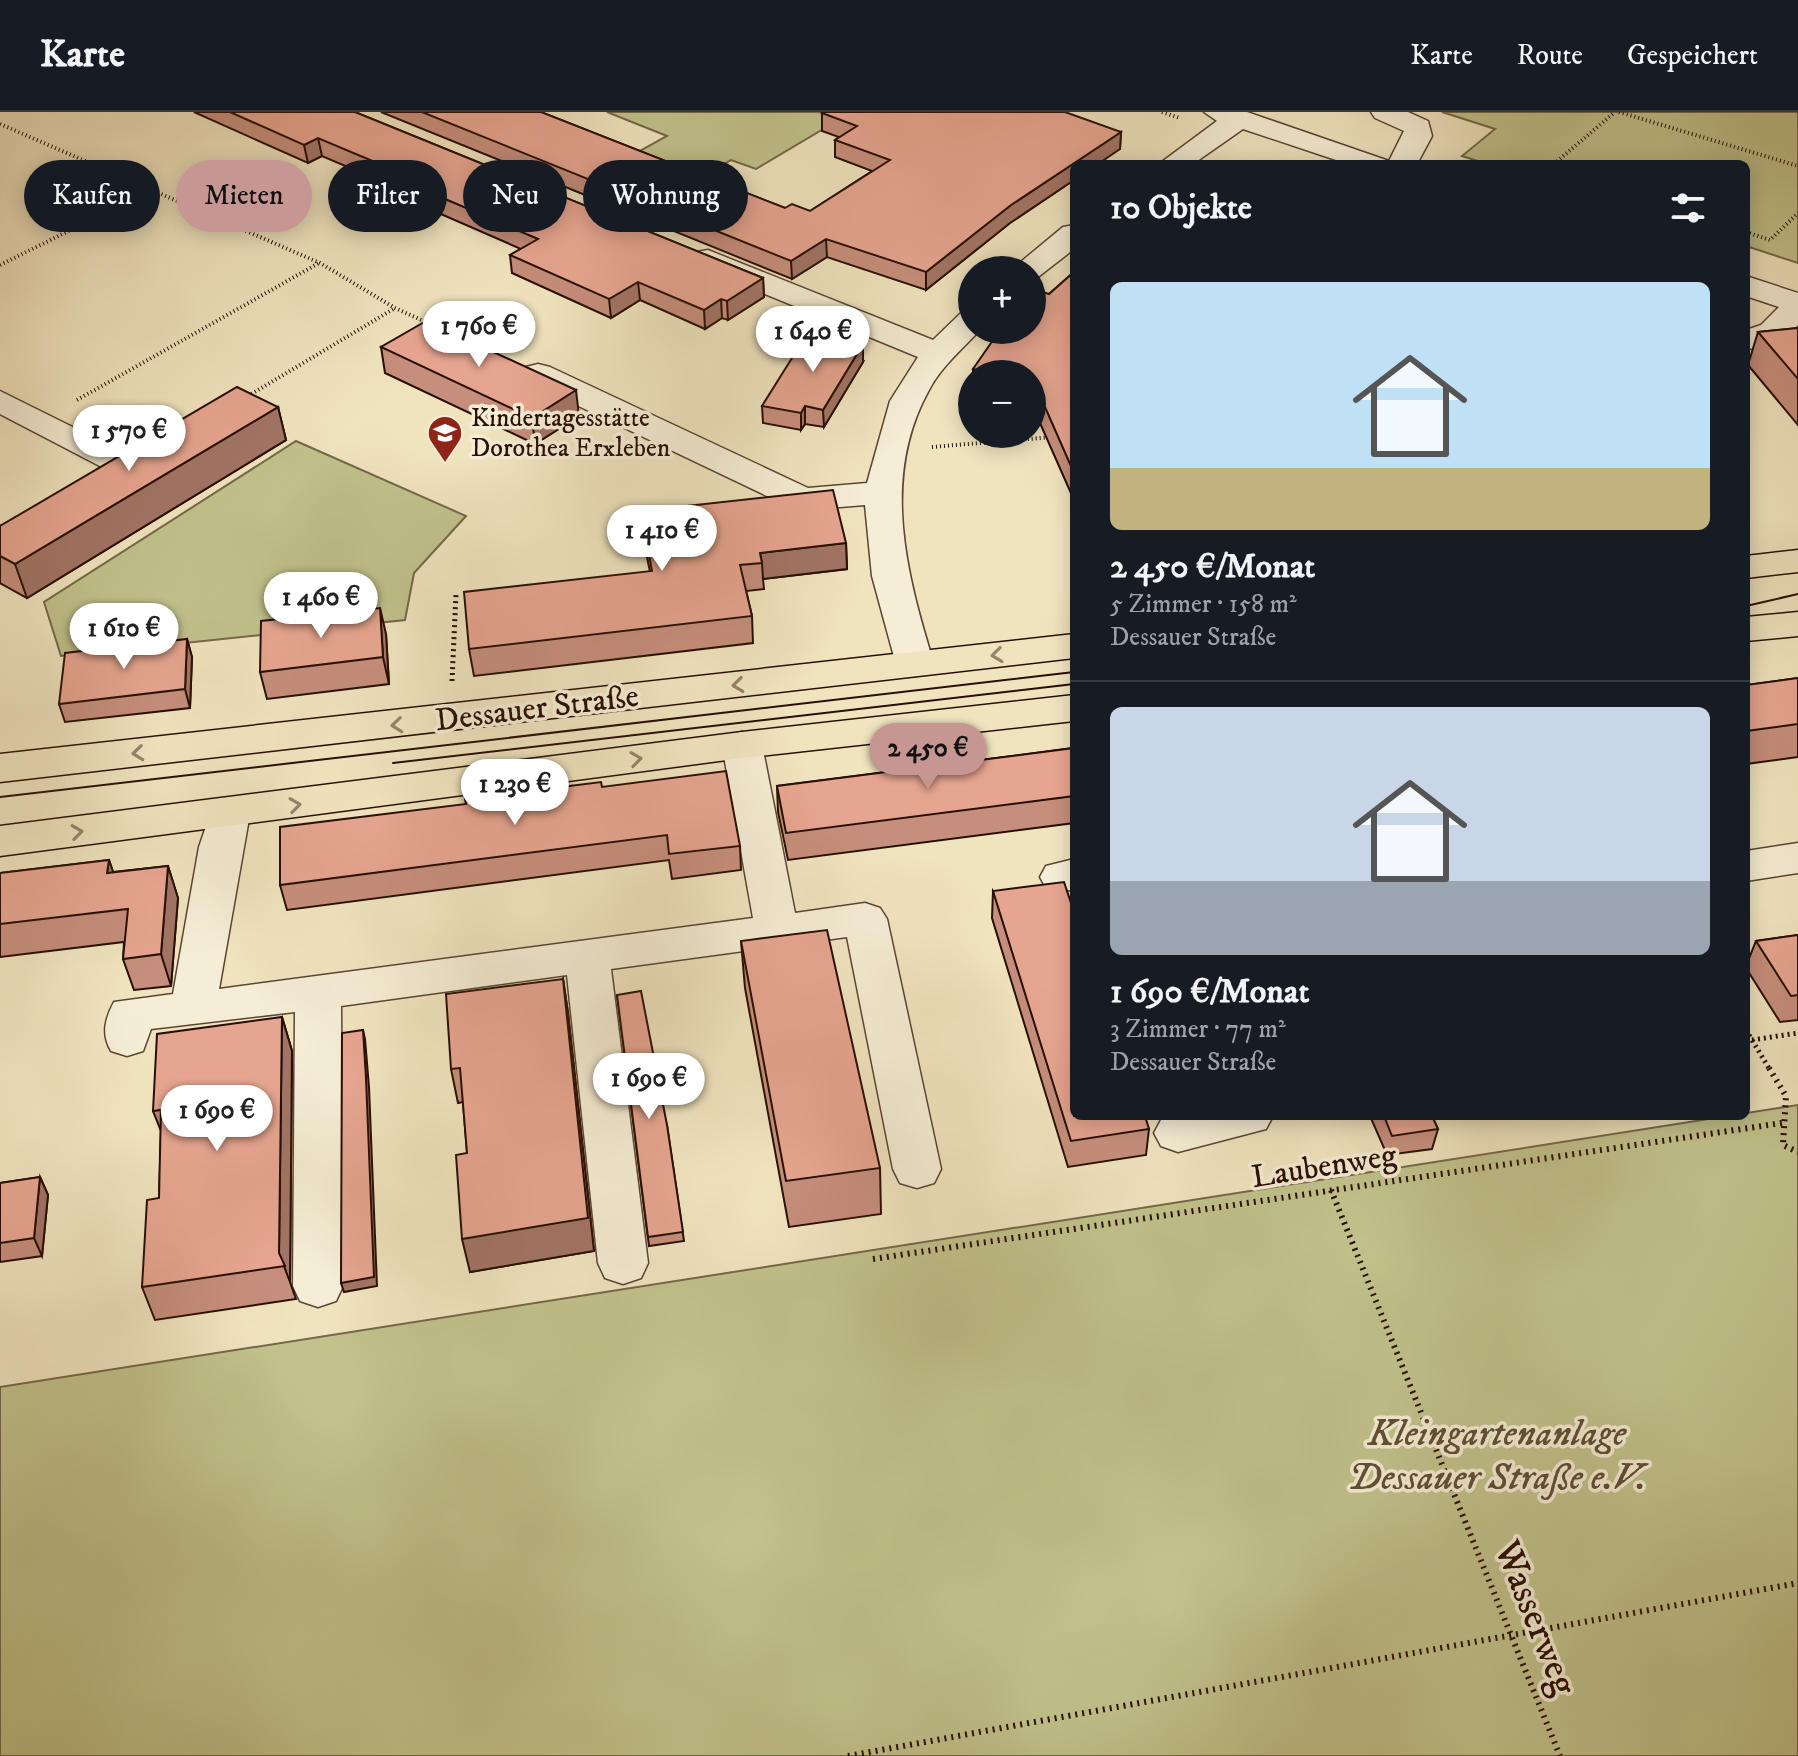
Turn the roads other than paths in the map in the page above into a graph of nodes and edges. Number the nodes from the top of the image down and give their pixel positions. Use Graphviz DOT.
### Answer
graph roads {
  1 [pos="1385,112"];
  2 [pos="1228,116"];
  3 [pos="1178,160"];
  4 [pos="1365,160"];
  5 [pos="1405,160"];
  6 [pos="1070,237"];
  7 [pos="674,245"];
  8 [pos="1045,256"];
  9 [pos="1750,287"];
  10 [pos="1798,305"];
  11 [pos="958,334"];
  12 [pos="1750,339"];
  13 [pos="939,354"];
  14 [pos="538,374"];
  15 [pos="0,401"];
  16 [pos="129,468"];
  17 [pos="882,493"];
  18 [pos="1798,561"];
  19 [pos="1750,567"];
  20 [pos="1798,624"];
  21 [pos="1750,629"];
  22 [pos="1070,646"];
  23 [pos="915,664"];
  24 [pos="1070,708"];
  25 [pos="742,745"];
  26 [pos="0,768"];
  27 [pos="229,813"];
  28 [pos="0,841"];
  29 [pos="1798,858"];
  30 [pos="1750,865"];
  31 [pos="777,932"];
  32 [pos="587,958"];
  33 [pos="318,994"];
  34 [pos="193,1009"];
  35 [pos="127,1039"];
  36 [pos="1232,1120"];
  37 [pos="1178,1133"];
  38 [pos="917,1169"];
  39 [pos="623,1263"];
  40 [pos="318,1286"];
  1 -- 5 [label="street"];
  2 -- 3 [label="street"];
  2 -- 4 [label="street"];
  6 -- 8 [label="street"];
  7 -- 13 [label="street"];
  9 -- 10 [label="street"];
  10 -- 12 [label="street"];
  11 -- 13 [label="street"];
  13 -- 17 [label="street"];
  14 -- 17 [label="street"];
  15 -- 16 [label="street"];
  17 -- 23 [label="street"];
  18 -- 19 [label="main road"];
  20 -- 21 [label="main road"];
  22 -- 23 [label="main road, Dessauer Straße, one-way"];
  23 -- 26 [label="main road, Dessauer Straße, one-way"];
  24 -- 25 [label="main road, Dessauer Straße"];
  27 -- 25 [label="main road, Dessauer Straße, one-way"];
  25 -- 31 [label="street"];
  28 -- 27 [label="main road, Dessauer Straße, one-way"];
  27 -- 34 [label="street"];
  29 -- 30 [label="street"];
  31 -- 32 [label="street"];
  31 -- 38 [label="street"];
  32 -- 33 [label="street"];
  32 -- 39 [label="street"];
  33 -- 34 [label="street"];
  33 -- 40 [label="street"];
  34 -- 35 [label="street"];
  36 -- 37 [label="street"];
}
